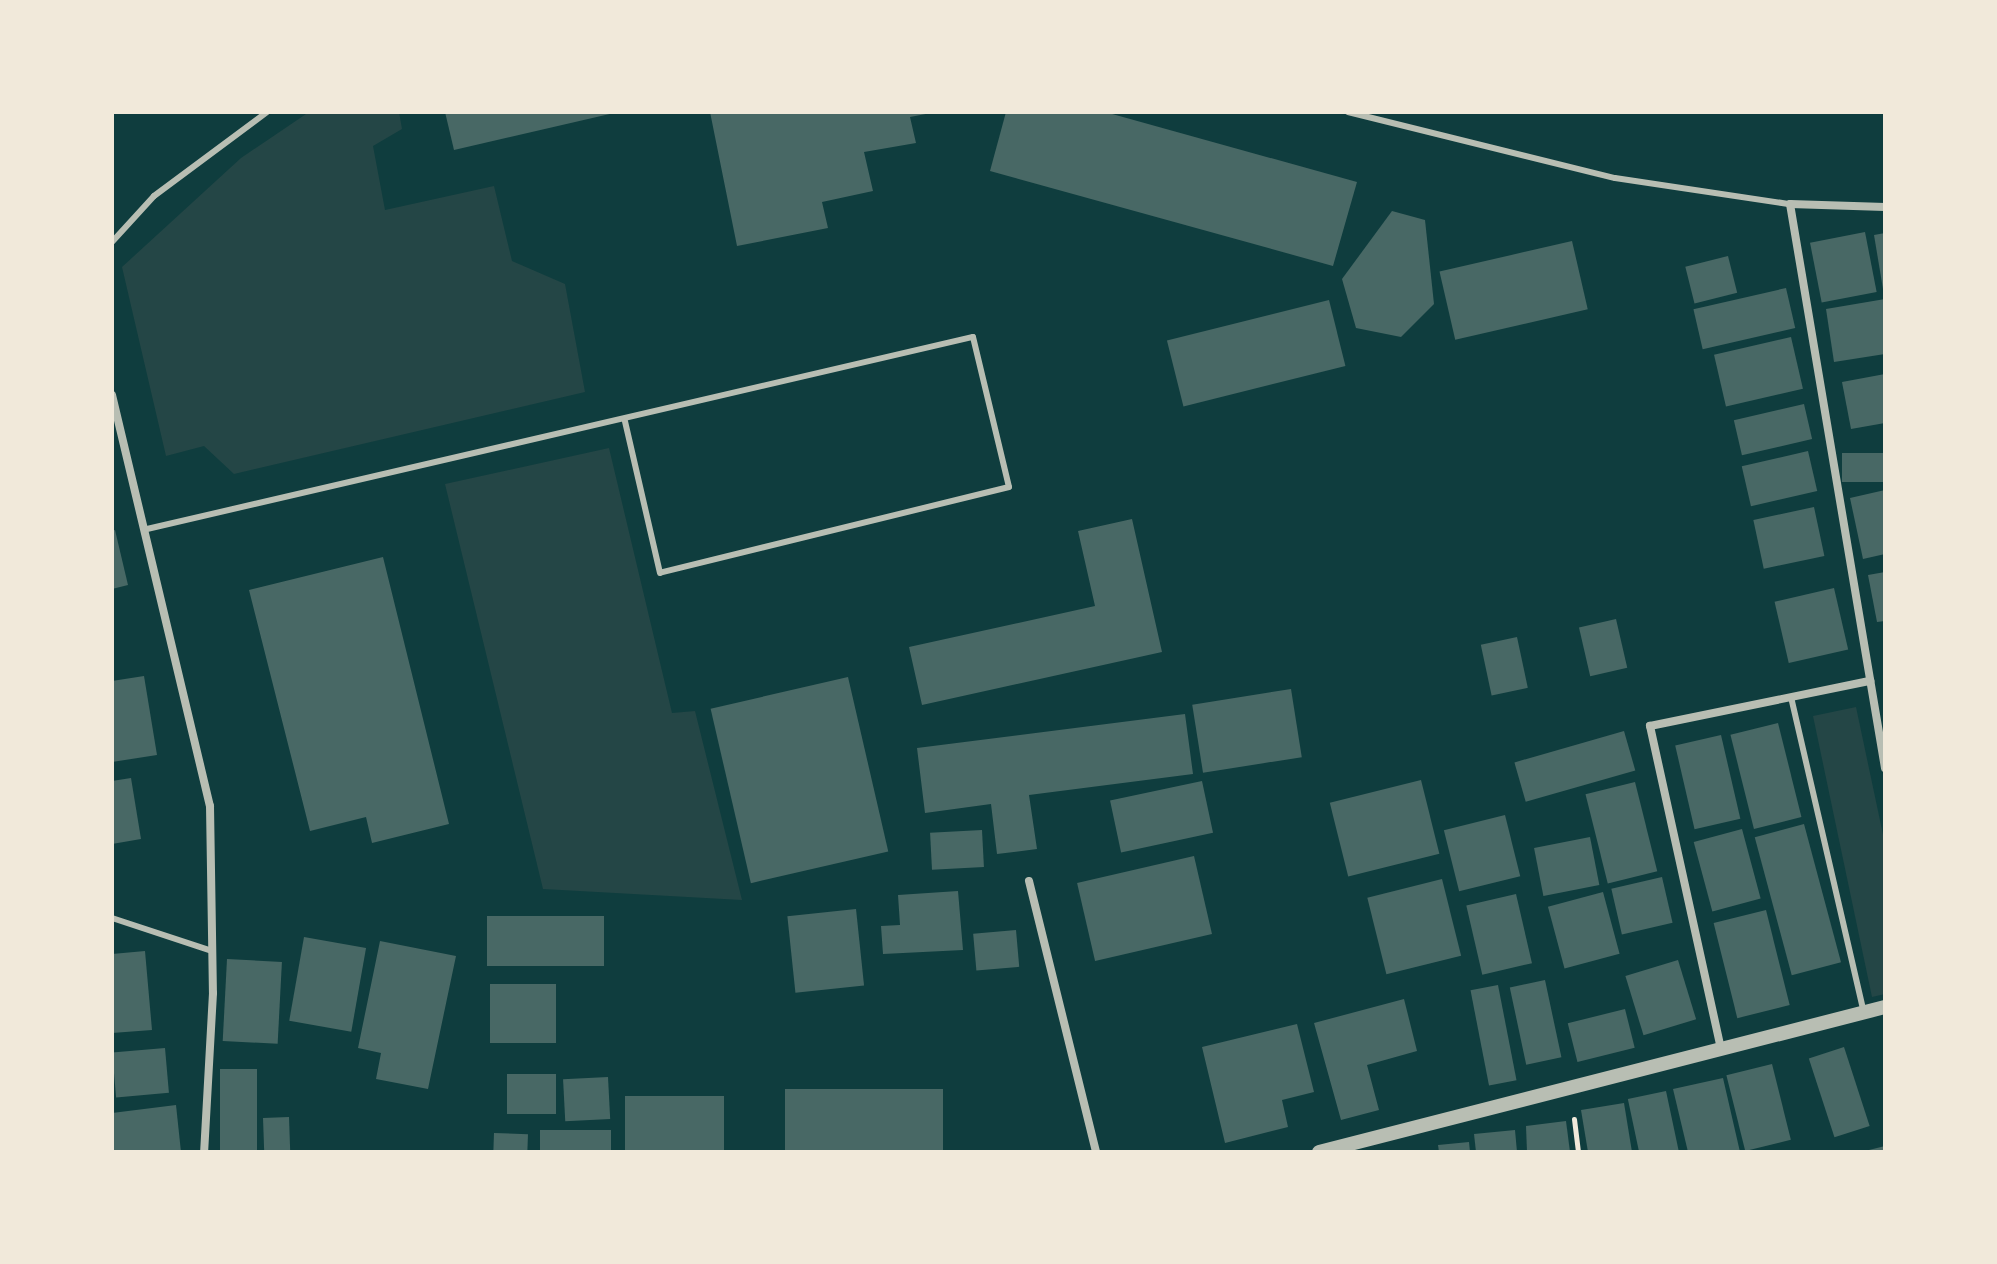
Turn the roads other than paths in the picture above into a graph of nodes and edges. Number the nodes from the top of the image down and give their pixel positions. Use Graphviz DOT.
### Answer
graph roads {
  1 [pos="267,112"];
  2 [pos="1348,112"];
  3 [pos="1790,204"];
  4 [pos="1885,207"];
  5 [pos="112,242"];
  6 [pos="112,395"];
  7 [pos="625,421"];
  8 [pos="147,529"];
  9 [pos="1870,681"];
  10 [pos="1791,697"];
  11 [pos="1885,768"];
  12 [pos="1029,881"];
  13 [pos="112,918"];
  14 [pos="212,951"];
  15 [pos="1885,1007"];
  16 [pos="1864,1012"];
  17 [pos="1721,1049"];
  18 [pos="204,1152"];
  19 [pos="1096,1152"];
  20 [pos="1319,1152"];
  1 -- 5 [label="lane"];
  2 -- 3 [label="lane"];
  3 -- 4 [label="street"];
  3 -- 9 [label="street"];
  6 -- 8 [label="street"];
  7 -- 7 [label="lane"];
  7 -- 8 [label="lane"];
  8 -- 14 [label="street"];
  9 -- 10 [label="street"];
  9 -- 11 [label="street"];
  10 -- 16 [label="lane"];
  10 -- 17 [label="street"];
  12 -- 19 [label="street"];
  13 -- 14 [label="lane"];
  14 -- 18 [label="street"];
  15 -- 16 [label="street"];
  16 -- 17 [label="street"];
  17 -- 20 [label="street"];
}
